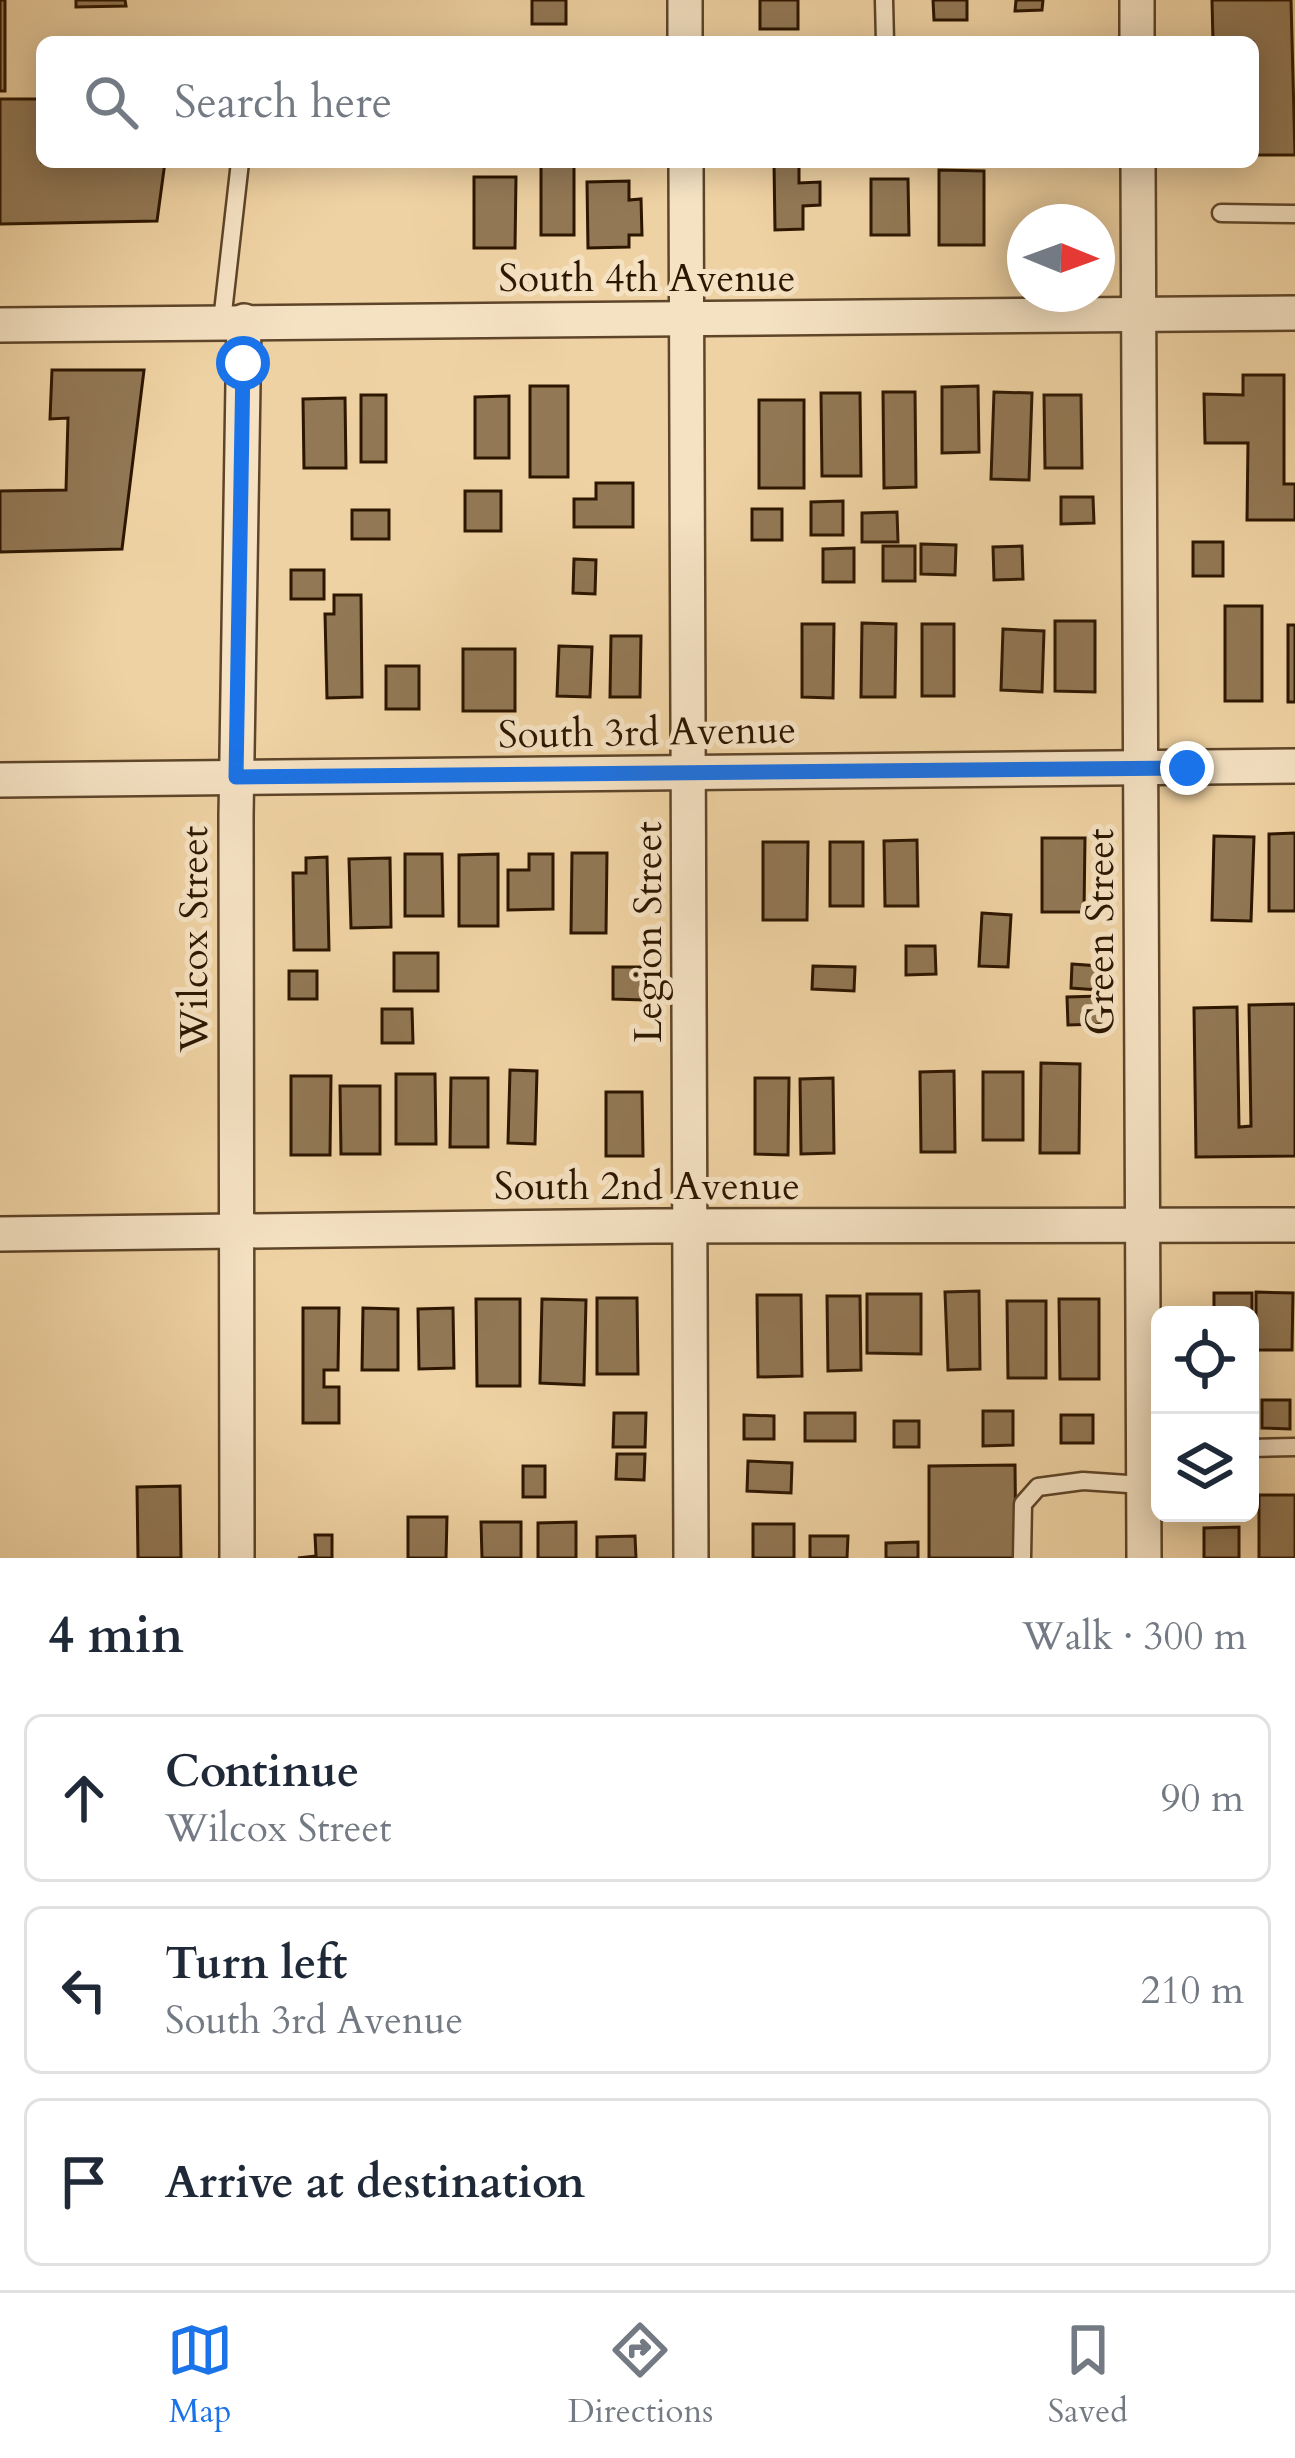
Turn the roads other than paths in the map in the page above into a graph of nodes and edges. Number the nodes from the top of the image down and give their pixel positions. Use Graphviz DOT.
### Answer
graph roads {
  1 [pos="685,0"];
  2 [pos="884,0"];
  3 [pos="1137,0"];
  4 [pos="685,36"];
  5 [pos="885,36"];
  6 [pos="1137,36"];
  7 [pos="240,168"];
  8 [pos="686,168"];
  9 [pos="1138,168"];
  10 [pos="1221,213"];
  11 [pos="1295,214"];
  12 [pos="1295,313"];
  13 [pos="1139,314"];
  14 [pos="686,319"];
  15 [pos="233,321"];
  16 [pos="0,325"];
  17 [pos="1295,766"];
  18 [pos="1140,768"];
  19 [pos="688,772"];
  20 [pos="236,777"];
  21 [pos="0,780"];
  22 [pos="1295,1225"];
  23 [pos="690,1226"];
  24 [pos="1142,1226"];
  25 [pos="234,1232"];
  26 [pos="0,1234"];
  27 [pos="1151,1427"];
  28 [pos="1295,1447"];
  29 [pos="1259,1448"];
  30 [pos="1151,1453"];
  31 [pos="1143,1485"];
  32 [pos="237,1558"];
  33 [pos="691,1558"];
  34 [pos="1022,1558"];
  35 [pos="1144,1558"];
  1 -- 4 [label="street"];
  2 -- 5 [label="lane"];
  3 -- 6 [label="street"];
  7 -- 15 [label="lane"];
  8 -- 14 [label="street, Legion Street"];
  9 -- 13 [label="street, Green Street"];
  10 -- 11 [label="lane"];
  12 -- 13 [label="street, South 4th Avenue"];
  13 -- 14 [label="street, South 4th Avenue"];
  13 -- 18 [label="street, Green Street"];
  14 -- 15 [label="street, South 4th Avenue"];
  14 -- 19 [label="street, Legion Street"];
  15 -- 16 [label="street, South 4th Avenue"];
  15 -- 20 [label="street, Wilcox Street"];
  17 -- 18 [label="street, South 3rd Avenue"];
  18 -- 19 [label="street, South 3rd Avenue"];
  18 -- 24 [label="street, Green Street"];
  19 -- 20 [label="street, South 3rd Avenue"];
  19 -- 23 [label="street, Legion Street"];
  20 -- 21 [label="street, South 3rd Avenue"];
  20 -- 25 [label="street, Wilcox Street"];
  22 -- 24 [label="street, South 2nd Avenue"];
  23 -- 24 [label="street, South 2nd Avenue"];
  23 -- 25 [label="street, South 2nd Avenue"];
  23 -- 33 [label="street, Legion Street"];
  24 -- 27 [label="street, Green Street"];
  25 -- 26 [label="street, South 2nd Avenue"];
  25 -- 32 [label="street, Wilcox Street"];
  28 -- 29 [label="lane"];
  30 -- 31 [label="street, Green Street"];
  31 -- 34 [label="lane"];
  31 -- 35 [label="street, Green Street"];
}
